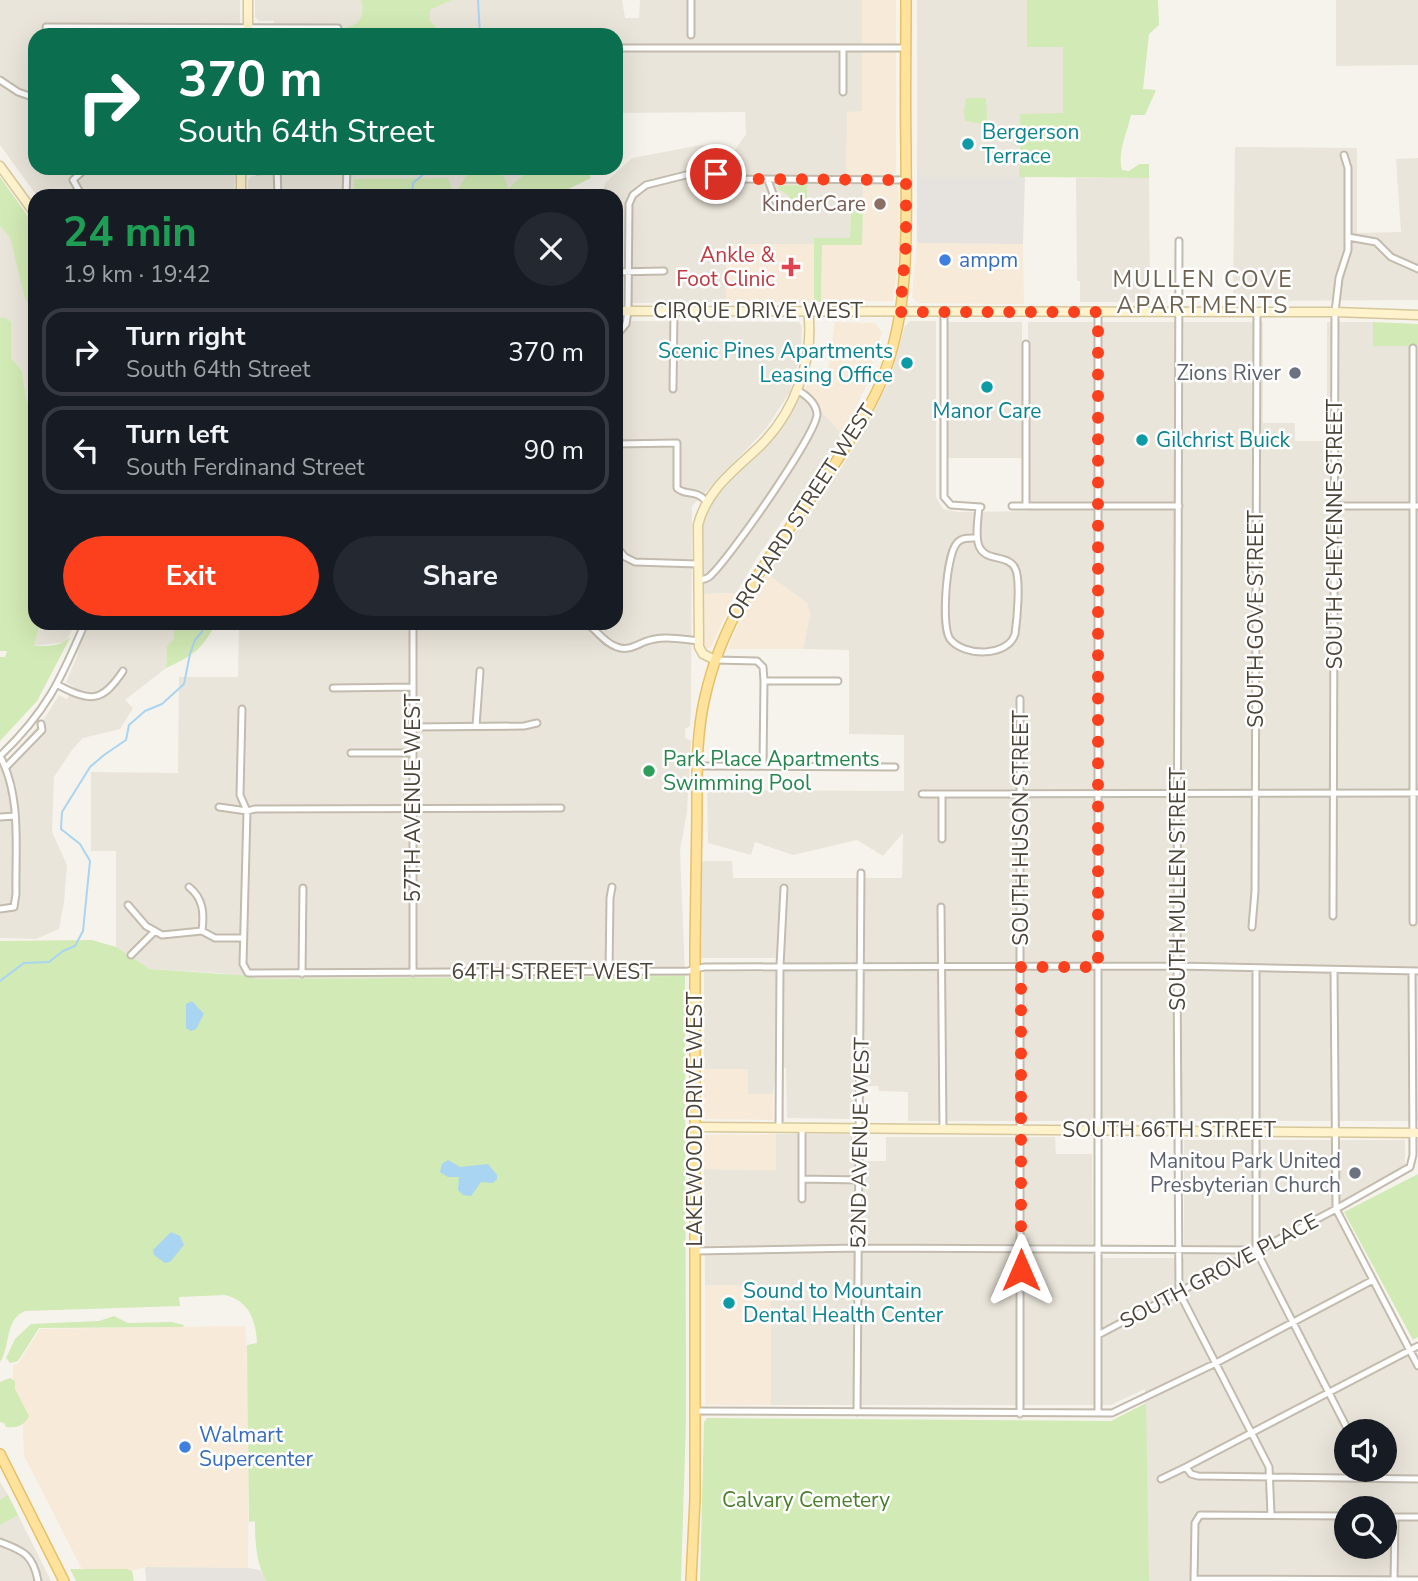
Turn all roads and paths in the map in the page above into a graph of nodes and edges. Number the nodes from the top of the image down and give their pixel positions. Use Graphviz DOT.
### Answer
graph roads {
  1 [pos="248,0"];
  2 [pos="691,0"];
  3 [pos="906,0"];
  4 [pos="46,27"];
  5 [pos="128,27"];
  6 [pos="325,27"];
  7 [pos="158,28"];
  8 [pos="248,28"];
  9 [pos="314,28"];
  10 [pos="338,28"];
  11 [pos="691,35"];
  12 [pos="623,48"];
  13 [pos="843,48"];
  14 [pos="905,48"];
  15 [pos="0,80"];
  16 [pos="843,92"];
  17 [pos="28,95"];
  18 [pos="1344,155"];
  19 [pos="0,159"];
  20 [pos="0,166"];
  21 [pos="78,175"];
  22 [pos="768,180"];
  23 [pos="906,180"];
  24 [pos="78,189"];
  25 [pos="28,197"];
  26 [pos="28,204"];
  27 [pos="776,205"];
  28 [pos="1348,237"];
  29 [pos="1179,241"];
  30 [pos="1418,269"];
  31 [pos="664,271"];
  32 [pos="623,272"];
  33 [pos="629,272"];
  34 [pos="623,311"];
  35 [pos="628,311"];
  36 [pos="674,311"];
  37 [pos="807,311"];
  38 [pos="900,312"];
  39 [pos="944,312"];
  40 [pos="1098,312"];
  41 [pos="1179,312"];
  42 [pos="1257,312"];
  43 [pos="1335,312"];
  44 [pos="1418,315"];
  45 [pos="623,328"];
  46 [pos="1026,344"];
  47 [pos="1413,348"];
  48 [pos="673,388"];
  49 [pos="797,390"];
  50 [pos="623,444"];
  51 [pos="706,501"];
  52 [pos="1012,506"];
  53 [pos="1026,506"];
  54 [pos="1099,506"];
  55 [pos="1179,506"];
  56 [pos="1335,506"];
  57 [pos="1416,506"];
  58 [pos="977,538"];
  59 [pos="623,555"];
  60 [pos="697,564"];
  61 [pos="699,580"];
  62 [pos="82,630"];
  63 [pos="413,630"];
  64 [pos="594,630"];
  65 [pos="699,640"];
  66 [pos="715,660"];
  67 [pos="123,671"];
  68 [pos="480,671"];
  69 [pos="764,681"];
  70 [pos="838,681"];
  71 [pos="58,685"];
  72 [pos="413,687"];
  73 [pos="332,688"];
  74 [pos="1020,699"];
  75 [pos="242,709"];
  76 [pos="537,723"];
  77 [pos="41,724"];
  78 [pos="476,726"];
  79 [pos="412,727"];
  80 [pos="351,753"];
  81 [pos="412,753"];
  82 [pos="0,756"];
  83 [pos="763,765"];
  84 [pos="697,766"];
  85 [pos="6,767"];
  86 [pos="895,767"];
  87 [pos="1099,792"];
  88 [pos="1256,792"];
  89 [pos="942,793"];
  90 [pos="1022,793"];
  91 [pos="1179,793"];
  92 [pos="1334,793"];
  93 [pos="1415,793"];
  94 [pos="922,794"];
  95 [pos="219,807"];
  96 [pos="412,808"];
  97 [pos="561,808"];
  98 [pos="247,811"];
  99 [pos="15,816"];
  100 [pos="0,817"];
  101 [pos="942,839"];
  102 [pos="861,873"];
  103 [pos="189,887"];
  104 [pos="612,887"];
  105 [pos="303,888"];
  106 [pos="784,888"];
  107 [pos="128,905"];
  108 [pos="941,907"];
  109 [pos="0,909"];
  110 [pos="1334,916"];
  111 [pos="1412,922"];
  112 [pos="1252,927"];
  113 [pos="155,931"];
  114 [pos="202,931"];
  115 [pos="243,938"];
  116 [pos="131,955"];
  117 [pos="862,965"];
  118 [pos="780,966"];
  119 [pos="1177,966"];
  120 [pos="943,967"];
  121 [pos="1021,967"];
  122 [pos="1098,967"];
  123 [pos="1256,968"];
  124 [pos="695,969"];
  125 [pos="1334,970"];
  126 [pos="1415,971"];
  127 [pos="609,972"];
  128 [pos="413,973"];
  129 [pos="302,974"];
  130 [pos="695,1127"];
  131 [pos="779,1128"];
  132 [pos="803,1128"];
  133 [pos="860,1129"];
  134 [pos="943,1129"];
  135 [pos="1021,1130"];
  136 [pos="1098,1130"];
  137 [pos="1178,1131"];
  138 [pos="1256,1131"];
  139 [pos="1334,1131"];
  140 [pos="1415,1133"];
  141 [pos="803,1179"];
  142 [pos="859,1180"];
  143 [pos="803,1199"];
  144 [pos="1336,1209"];
  145 [pos="859,1248"];
  146 [pos="1021,1250"];
  147 [pos="1178,1250"];
  148 [pos="1256,1250"];
  149 [pos="695,1251"];
  150 [pos="1098,1251"];
  151 [pos="1373,1280"];
  152 [pos="1179,1292"];
  153 [pos="1294,1321"];
  154 [pos="1098,1335"];
  155 [pos="1418,1346"];
  156 [pos="1410,1351"];
  157 [pos="1216,1363"];
  158 [pos="1418,1366"];
  159 [pos="1330,1392"];
  160 [pos="695,1411"];
  161 [pos="857,1412"];
  162 [pos="1098,1413"];
  163 [pos="1020,1414"];
  164 [pos="1343,1419"];
  165 [pos="1253,1434"];
  166 [pos="0,1454"];
  167 [pos="1186,1467"];
  168 [pos="1270,1478"];
  169 [pos="1334,1478"];
  170 [pos="1161,1479"];
  171 [pos="1397,1479"];
  172 [pos="1418,1479"];
  173 [pos="1271,1515"];
  174 [pos="1334,1516"];
  175 [pos="1397,1517"];
  176 [pos="1418,1517"];
  177 [pos="0,1542"];
  178 [pos="1394,1559"];
  179 [pos="1194,1580"];
  180 [pos="1418,1580"];
  181 [pos="37,1581"];
  182 [pos="64,1581"];
  183 [pos="691,1581"];
  184 [pos="1394,1581"];
  1 -- 8 [label="street"];
  2 -- 11 [label="street"];
  3 -- 14 [label="main road, ORCHARD STREET WEST"];
  4 -- 5 [label="street"];
  5 -- 7 [label="street"];
  6 -- 9 [label="street"];
  6 -- 10 [label="street"];
  12 -- 13 [label="street"];
  13 -- 14 [label="street"];
  13 -- 16 [label="street"];
  14 -- 23 [label="main road, ORCHARD STREET WEST"];
  15 -- 17 [label="street"];
  18 -- 28 [label="street, SOUTH CHEYENNE STREET"];
  19 -- 25 [label="street"];
  20 -- 26 [label="street"];
  21 -- 24 [label="street"];
  22 -- 23 [label="street"];
  22 -- 27 [label="street"];
  22 -- 33 [label="street"];
  23 -- 38 [label="main road, ORCHARD STREET WEST"];
  28 -- 30 [label="street"];
  28 -- 43 [label="street, SOUTH CHEYENNE STREET"];
  29 -- 41 [label="street, SOUTH MULLEN STREET"];
  31 -- 33 [label="street"];
  32 -- 33 [label="street"];
  33 -- 35 [label="street"];
  34 -- 35 [label="street, CIRQUE DRIVE WEST"];
  35 -- 36 [label="street, CIRQUE DRIVE WEST"];
  35 -- 45 [label="street"];
  36 -- 37 [label="street, CIRQUE DRIVE WEST"];
  36 -- 48 [label="street"];
  37 -- 38 [label="street, CIRQUE DRIVE WEST"];
  37 -- 49 [label="street"];
  38 -- 39 [label="street, CIRQUE DRIVE WEST"];
  38 -- 66 [label="main road, ORCHARD STREET WEST"];
  39 -- 40 [label="street, CIRQUE DRIVE WEST"];
  39 -- 58 [label="street"];
  40 -- 41 [label="street, CIRQUE DRIVE WEST"];
  40 -- 54 [label="street"];
  41 -- 42 [label="street, CIRQUE DRIVE WEST"];
  41 -- 55 [label="street, SOUTH MULLEN STREET"];
  42 -- 43 [label="street, CIRQUE DRIVE WEST"];
  42 -- 88 [label="street, SOUTH GOVE STREET"];
  43 -- 44 [label="street, CIRQUE DRIVE WEST"];
  43 -- 56 [label="street, SOUTH CHEYENNE STREET"];
  46 -- 53 [label="street"];
  47 -- 57 [label="street"];
  49 -- 51 [label="street"];
  49 -- 61 [label="street"];
  50 -- 51 [label="street"];
  51 -- 60 [label="street"];
  52 -- 53 [label="street"];
  53 -- 54 [label="street"];
  54 -- 55 [label="street"];
  54 -- 87 [label="street"];
  55 -- 91 [label="street, SOUTH MULLEN STREET"];
  56 -- 57 [label="street"];
  56 -- 92 [label="street, SOUTH CHEYENNE STREET"];
  57 -- 93 [label="street"];
  58 -- 58 [label="street"];
  59 -- 60 [label="street"];
  60 -- 61 [label="street"];
  61 -- 65 [label="street"];
  62 -- 71 [label="street"];
  63 -- 72 [label="street, 57TH AVENUE WEST"];
  64 -- 65 [label="street"];
  65 -- 66 [label="street"];
  66 -- 69 [label="street"];
  66 -- 84 [label="main road, LAKEWOOD DRIVE WEST"];
  67 -- 71 [label="street"];
  68 -- 78 [label="street"];
  69 -- 70 [label="street"];
  69 -- 83 [label="street"];
  71 -- 82 [label="street"];
  72 -- 73 [label="street"];
  72 -- 79 [label="street, 57TH AVENUE WEST"];
  74 -- 90 [label="street, SOUTH HUSON STREET"];
  75 -- 98 [label="street"];
  76 -- 78 [label="street"];
  77 -- 85 [label="street"];
  78 -- 79 [label="street"];
  79 -- 81 [label="street, 57TH AVENUE WEST"];
  80 -- 81 [label="street"];
  81 -- 96 [label="street, 57TH AVENUE WEST"];
  82 -- 85 [label="street"];
  83 -- 84 [label="street"];
  83 -- 86 [label="street"];
  84 -- 124 [label="main road, LAKEWOOD DRIVE WEST"];
  85 -- 99 [label="street"];
  87 -- 90 [label="street"];
  87 -- 91 [label="street"];
  87 -- 122 [label="street"];
  88 -- 91 [label="street"];
  88 -- 92 [label="street"];
  88 -- 112 [label="street, SOUTH GOVE STREET"];
  89 -- 90 [label="street"];
  89 -- 94 [label="street"];
  89 -- 101 [label="street"];
  90 -- 121 [label="street, SOUTH HUSON STREET"];
  91 -- 119 [label="street, SOUTH MULLEN STREET"];
  92 -- 93 [label="street"];
  92 -- 110 [label="street, SOUTH CHEYENNE STREET"];
  93 -- 111 [label="street"];
  95 -- 98 [label="street"];
  96 -- 97 [label="street"];
  96 -- 98 [label="street"];
  96 -- 128 [label="street, 57TH AVENUE WEST"];
  98 -- 115 [label="street"];
  99 -- 100 [label="street"];
  99 -- 109 [label="street"];
  102 -- 117 [label="street, 52ND AVENUE WEST"];
  103 -- 114 [label="street"];
  104 -- 127 [label="street"];
  105 -- 129 [label="street"];
  106 -- 118 [label="street"];
  107 -- 113 [label="street"];
  108 -- 120 [label="street"];
  113 -- 114 [label="street"];
  113 -- 116 [label="street"];
  114 -- 115 [label="street"];
  115 -- 129 [label="street, 64TH STREET WEST"];
  117 -- 118 [label="street, 64TH STREET WEST"];
  117 -- 120 [label="street, 64TH STREET WEST"];
  117 -- 133 [label="street, 52ND AVENUE WEST"];
  118 -- 124 [label="street, 64TH STREET WEST"];
  118 -- 131 [label="street"];
  119 -- 122 [label="street, 64TH STREET WEST"];
  119 -- 123 [label="street, 64TH STREET WEST"];
  119 -- 137 [label="street, SOUTH MULLEN STREET"];
  120 -- 121 [label="street, 64TH STREET WEST"];
  120 -- 134 [label="street"];
  121 -- 122 [label="street, 64TH STREET WEST"];
  121 -- 135 [label="street, SOUTH HUSON STREET"];
  122 -- 136 [label="street"];
  123 -- 125 [label="street, 64TH STREET WEST"];
  123 -- 138 [label="street"];
  124 -- 127 [label="street, 64TH STREET WEST"];
  124 -- 130 [label="main road, LAKEWOOD DRIVE WEST"];
  125 -- 126 [label="street, 64TH STREET WEST"];
  125 -- 139 [label="street"];
  126 -- 140 [label="street"];
  127 -- 128 [label="street, 64TH STREET WEST"];
  128 -- 129 [label="street, 64TH STREET WEST"];
  130 -- 131 [label="street, SOUTH 66TH STREET"];
  130 -- 149 [label="main road, LAKEWOOD DRIVE WEST"];
  131 -- 132 [label="street, SOUTH 66TH STREET"];
  132 -- 133 [label="street, SOUTH 66TH STREET"];
  132 -- 141 [label="street"];
  133 -- 134 [label="street, SOUTH 66TH STREET"];
  133 -- 142 [label="street, 52ND AVENUE WEST"];
  134 -- 135 [label="street, SOUTH 66TH STREET"];
  135 -- 136 [label="street, SOUTH 66TH STREET"];
  135 -- 146 [label="street, SOUTH HUSON STREET"];
  136 -- 137 [label="street, SOUTH 66TH STREET"];
  136 -- 150 [label="street"];
  137 -- 138 [label="street, SOUTH 66TH STREET"];
  137 -- 147 [label="street, SOUTH MULLEN STREET"];
  138 -- 139 [label="street, SOUTH 66TH STREET"];
  138 -- 148 [label="street"];
  139 -- 140 [label="street, SOUTH 66TH STREET"];
  139 -- 144 [label="street"];
  140 -- 144 [label="street, SOUTH GROVE PLACE"];
  141 -- 142 [label="street"];
  141 -- 143 [label="street"];
  142 -- 145 [label="street, 52ND AVENUE WEST"];
  144 -- 148 [label="street, SOUTH GROVE PLACE"];
  144 -- 151 [label="street"];
  145 -- 146 [label="street"];
  145 -- 149 [label="street"];
  145 -- 161 [label="street, 52ND AVENUE WEST"];
  146 -- 150 [label="street"];
  146 -- 163 [label="street, SOUTH HUSON STREET"];
  147 -- 148 [label="street"];
  147 -- 150 [label="street"];
  147 -- 152 [label="street, SOUTH MULLEN STREET"];
  148 -- 152 [label="street, SOUTH GROVE PLACE"];
  148 -- 153 [label="street"];
  149 -- 160 [label="main road, LAKEWOOD DRIVE WEST"];
  150 -- 154 [label="street"];
  151 -- 153 [label="street"];
  151 -- 156 [label="street"];
  152 -- 154 [label="street, SOUTH GROVE PLACE"];
  152 -- 157 [label="street, SOUTH MULLEN STREET"];
  153 -- 157 [label="street"];
  153 -- 159 [label="street"];
  154 -- 162 [label="street"];
  155 -- 156 [label="street"];
  156 -- 158 [label="street"];
  156 -- 159 [label="street"];
  157 -- 162 [label="street"];
  157 -- 165 [label="street, SOUTH MULLEN STREET"];
  159 -- 164 [label="street"];
  159 -- 165 [label="street"];
  160 -- 161 [label="street"];
  160 -- 183 [label="main road, LAKEWOOD DRIVE WEST"];
  161 -- 163 [label="street"];
  162 -- 163 [label="street"];
  165 -- 167 [label="street"];
  165 -- 168 [label="street, SOUTH MULLEN STREET"];
  166 -- 182 [label="main road"];
  167 -- 168 [label="street"];
  167 -- 170 [label="street"];
  168 -- 169 [label="street"];
  168 -- 173 [label="street, SOUTH MULLEN STREET"];
  171 -- 172 [label="street"];
  173 -- 174 [label="street"];
  173 -- 179 [label="street"];
  175 -- 176 [label="street"];
  177 -- 181 [label="street"];
  178 -- 184 [label="street"];
  179 -- 184 [label="street"];
  180 -- 184 [label="street"];
}
